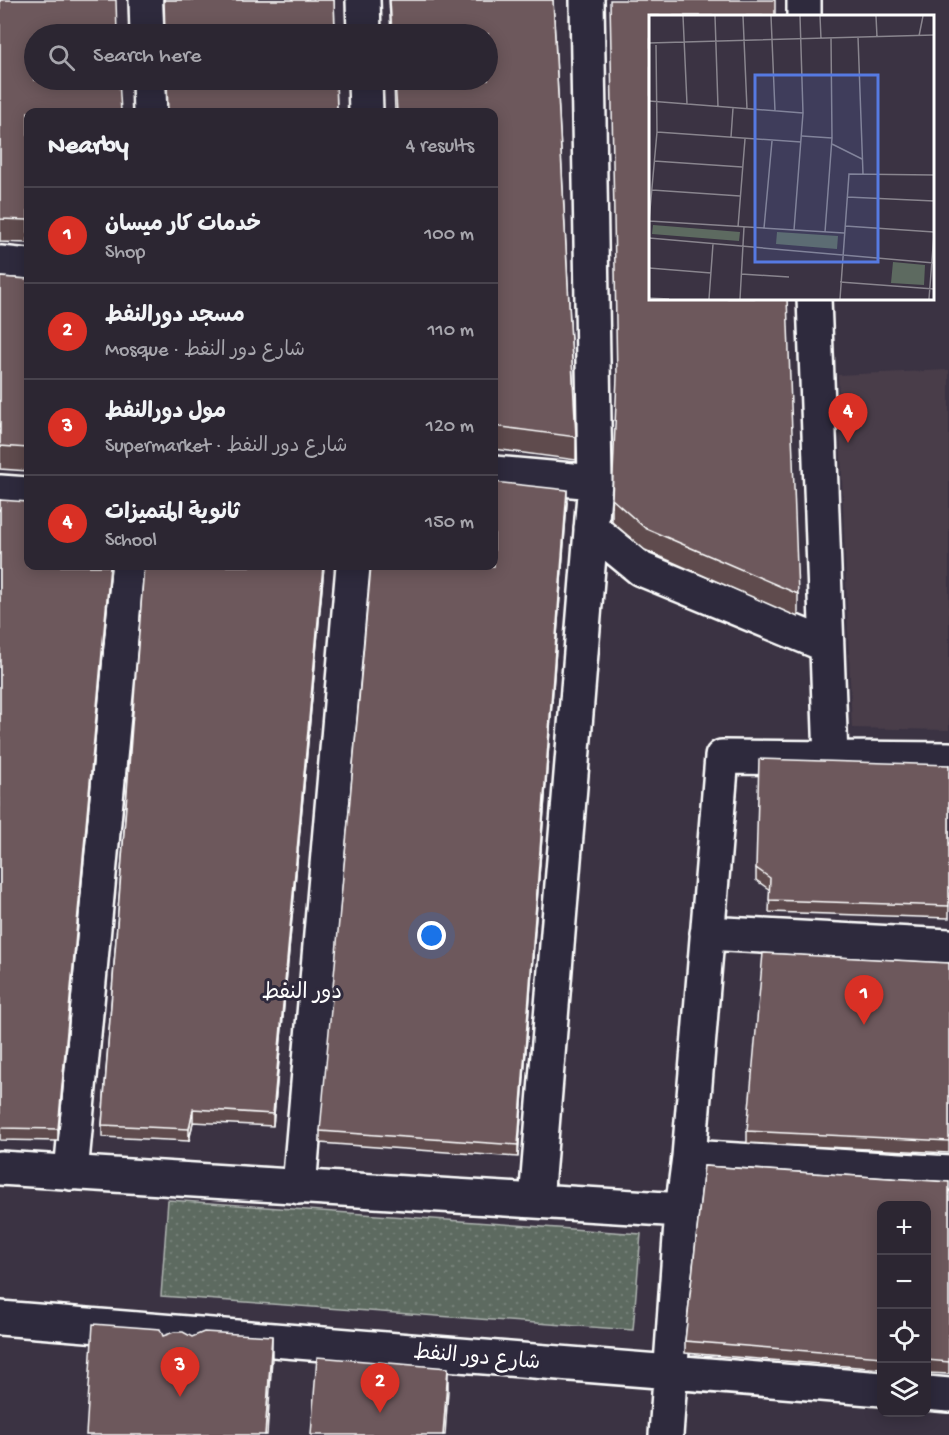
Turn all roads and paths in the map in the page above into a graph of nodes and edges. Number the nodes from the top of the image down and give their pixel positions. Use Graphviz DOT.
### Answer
graph roads {
  1 [pos="146,0"];
  2 [pos="363,0"];
  3 [pos="587,0"];
  4 [pos="147,24"];
  5 [pos="364,24"];
  6 [pos="149,90"];
  7 [pos="365,90"];
  8 [pos="150,108"];
  9 [pos="366,108"];
  10 [pos="0,263"];
  11 [pos="24,266"];
  12 [pos="814,300"];
  13 [pos="498,473"];
  14 [pos="595,482"];
  15 [pos="0,492"];
  16 [pos="24,494"];
  17 [pos="591,528"];
  18 [pos="128,570"];
  19 [pos="353,570"];
  20 [pos="826,645"];
  21 [pos="831,758"];
  22 [pos="949,759"];
  23 [pos="707,933"];
  24 [pos="949,946"];
  25 [pos="689,1157"];
  26 [pos="0,1168"];
  27 [pos="71,1173"];
  28 [pos="949,1173"];
  29 [pos="299,1186"];
  30 [pos="536,1201"];
  31 [pos="682,1210"];
  32 [pos="0,1318"];
  33 [pos="670,1372"];
  34 [pos="877,1389"];
  35 [pos="931,1393"];
  36 [pos="949,1395"];
  37 [pos="666,1435"];
  1 -- 4 [label="street"];
  2 -- 5 [label="street"];
  3 -- 14 [label="street"];
  6 -- 8 [label="street"];
  7 -- 9 [label="street"];
  10 -- 11 [label="street"];
  12 -- 20 [label="street"];
  13 -- 14 [label="street"];
  14 -- 17 [label="street"];
  15 -- 16 [label="street"];
  17 -- 20 [label="street"];
  17 -- 30 [label="street"];
  18 -- 27 [label="street"];
  19 -- 29 [label="street"];
  20 -- 21 [label="street"];
  21 -- 22 [label="street"];
  21 -- 23 [label="street"];
  23 -- 24 [label="street"];
  23 -- 25 [label="street"];
  25 -- 28 [label="street"];
  25 -- 31 [label="street"];
  26 -- 27 [label="street"];
  27 -- 29 [label="street"];
  29 -- 30 [label="street"];
  30 -- 31 [label="street"];
  31 -- 33 [label="street"];
  32 -- 33 [label="street, شارع دور النفط"];
  33 -- 34 [label="street, شارع دور النفط"];
  33 -- 37 [label="street"];
  35 -- 36 [label="street"];
}
